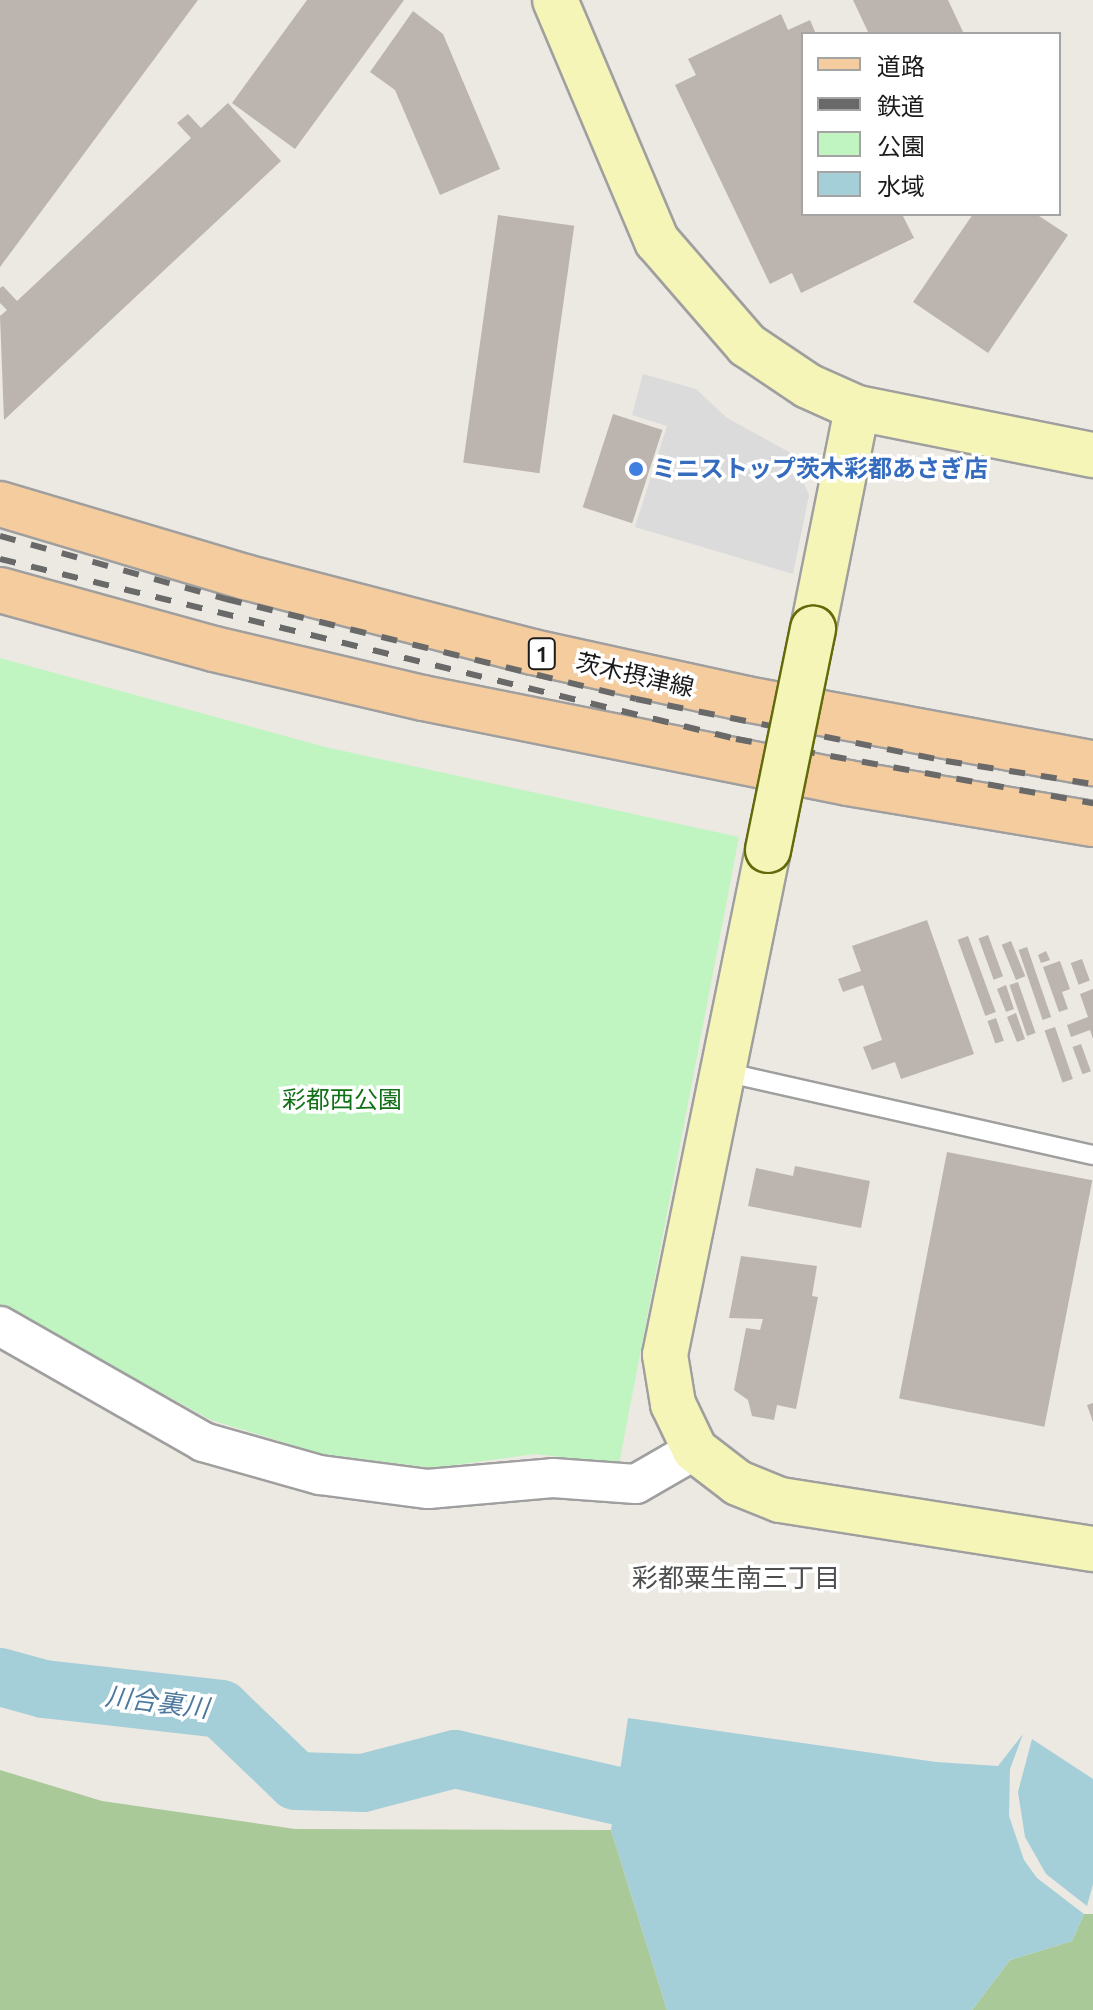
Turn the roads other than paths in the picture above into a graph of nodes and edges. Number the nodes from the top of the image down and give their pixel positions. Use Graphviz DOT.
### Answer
graph roads {
  1 [pos="555,0"];
  2 [pos="857,408"];
  3 [pos="1093,455"];
  4 [pos="0,504"];
  5 [pos="0,590"];
  6 [pos="1093,763"];
  7 [pos="1093,824"];
  8 [pos="724,1072"];
  9 [pos="1093,1155"];
  10 [pos="0,1326"];
  11 [pos="695,1450"];
  12 [pos="1093,1549"];
  1 -- 2 [label="street"];
  2 -- 3 [label="street"];
  2 -- 8 [label="street, bridge"];
  4 -- 6 [label="main road, 茨木摂津線 / 1"];
  5 -- 7 [label="main road"];
  8 -- 9 [label="lane"];
  8 -- 11 [label="street"];
  10 -- 11 [label="street"];
  11 -- 12 [label="street"];
}
